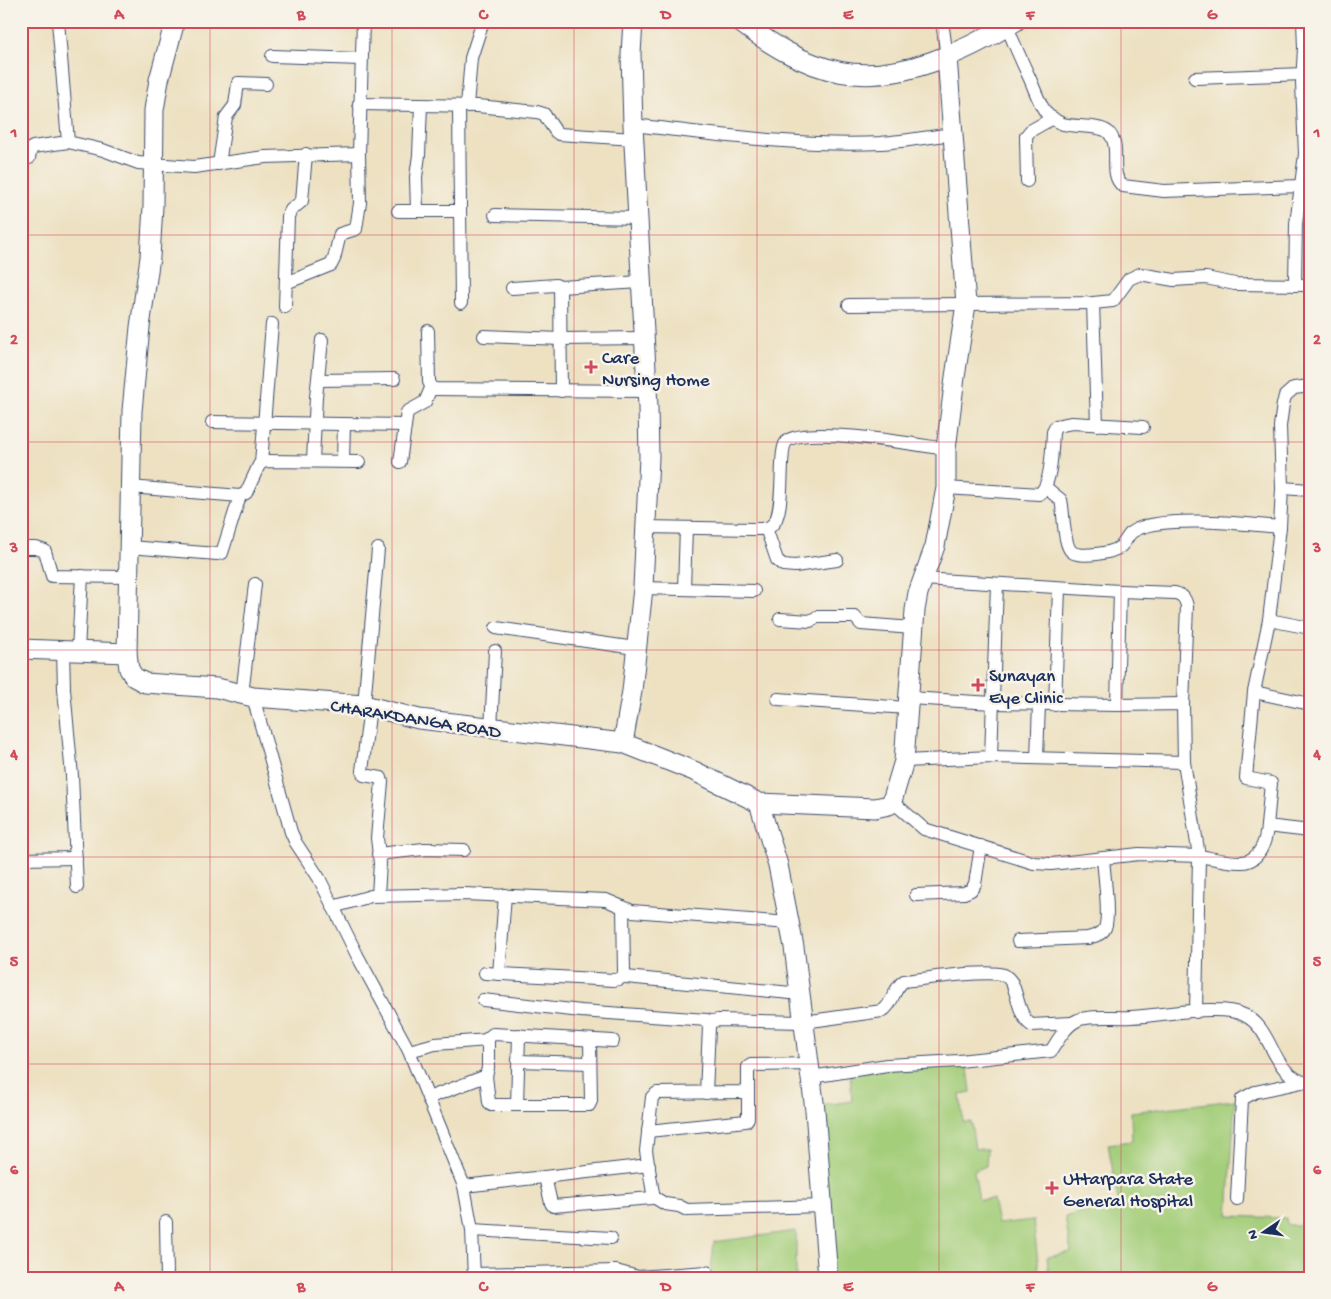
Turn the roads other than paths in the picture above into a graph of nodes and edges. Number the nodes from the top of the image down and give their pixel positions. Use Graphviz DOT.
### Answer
graph roads {
  1 [pos="58,21"];
  2 [pos="175,21"];
  3 [pos="363,21"];
  4 [pos="483,21"];
  5 [pos="633,21"];
  6 [pos="739,21"];
  7 [pos="942,21"];
  8 [pos="1303,21"];
  9 [pos="1011,24"];
  10 [pos="1307,49"];
  11 [pos="272,56"];
  12 [pos="947,57"];
  13 [pos="362,59"];
  14 [pos="1195,78"];
  15 [pos="1305,80"];
  16 [pos="266,84"];
  17 [pos="359,104"];
  18 [pos="421,105"];
  19 [pos="463,106"];
  20 [pos="1053,118"];
  21 [pos="633,132"];
  22 [pos="953,134"];
  23 [pos="68,142"];
  24 [pos="306,154"];
  25 [pos="359,154"];
  26 [pos="21,159"];
  27 [pos="219,164"];
  28 [pos="154,165"];
  29 [pos="1027,181"];
  30 [pos="1301,186"];
  31 [pos="398,211"];
  32 [pos="417,211"];
  33 [pos="460,211"];
  34 [pos="495,215"];
  35 [pos="638,218"];
  36 [pos="641,282"];
  37 [pos="286,283"];
  38 [pos="1295,285"];
  39 [pos="1310,285"];
  40 [pos="560,287"];
  41 [pos="512,288"];
  42 [pos="1093,303"];
  43 [pos="461,304"];
  44 [pos="966,304"];
  45 [pos="849,305"];
  46 [pos="285,307"];
  47 [pos="272,324"];
  48 [pos="428,331"];
  49 [pos="484,336"];
  50 [pos="644,338"];
  51 [pos="561,339"];
  52 [pos="322,340"];
  53 [pos="394,379"];
  54 [pos="318,380"];
  55 [pos="1310,386"];
  56 [pos="431,388"];
  57 [pos="561,390"];
  58 [pos="647,391"];
  59 [pos="212,422"];
  60 [pos="264,423"];
  61 [pos="315,424"];
  62 [pos="344,424"];
  63 [pos="1097,424"];
  64 [pos="405,425"];
  65 [pos="1143,427"];
  66 [pos="946,449"];
  67 [pos="313,461"];
  68 [pos="343,461"];
  69 [pos="359,462"];
  70 [pos="400,462"];
  71 [pos="261,463"];
  72 [pos="130,487"];
  73 [pos="1045,487"];
  74 [pos="946,488"];
  75 [pos="1282,488"];
  76 [pos="1310,490"];
  77 [pos="240,496"];
  78 [pos="646,527"];
  79 [pos="1280,527"];
  80 [pos="686,528"];
  81 [pos="766,528"];
  82 [pos="129,547"];
  83 [pos="21,548"];
  84 [pos="378,550"];
  85 [pos="837,560"];
  86 [pos="82,576"];
  87 [pos="129,577"];
  88 [pos="923,579"];
  89 [pos="255,584"];
  90 [pos="997,584"];
  91 [pos="643,588"];
  92 [pos="1059,588"];
  93 [pos="684,589"];
  94 [pos="754,591"];
  95 [pos="1120,591"];
  96 [pos="780,619"];
  97 [pos="1268,620"];
  98 [pos="496,628"];
  99 [pos="913,628"];
  100 [pos="1310,628"];
  101 [pos="636,648"];
  102 [pos="21,649"];
  103 [pos="70,650"];
  104 [pos="496,651"];
  105 [pos="127,653"];
  106 [pos="1254,692"];
  107 [pos="248,696"];
  108 [pos="778,699"];
  109 [pos="908,703"];
  110 [pos="993,703"];
  111 [pos="1039,704"];
  112 [pos="1184,704"];
  113 [pos="1310,704"];
  114 [pos="1055,705"];
  115 [pos="1117,705"];
  116 [pos="367,706"];
  117 [pos="490,729"];
  118 [pos="623,743"];
  119 [pos="991,756"];
  120 [pos="1037,758"];
  121 [pos="904,761"];
  122 [pos="1184,762"];
  123 [pos="892,800"];
  124 [pos="759,804"];
  125 [pos="1267,826"];
  126 [pos="1310,831"];
  127 [pos="981,846"];
  128 [pos="464,850"];
  129 [pos="378,854"];
  130 [pos="1199,856"];
  131 [pos="76,858"];
  132 [pos="1103,858"];
  133 [pos="21,859"];
  134 [pos="77,887"];
  135 [pos="378,895"];
  136 [pos="504,895"];
  137 [pos="916,895"];
  138 [pos="333,907"];
  139 [pos="623,907"];
  140 [pos="790,924"];
  141 [pos="1018,941"];
  142 [pos="485,973"];
  143 [pos="499,974"];
  144 [pos="624,975"];
  145 [pos="800,994"];
  146 [pos="483,1000"];
  147 [pos="1196,1012"];
  148 [pos="708,1022"];
  149 [pos="804,1022"];
  150 [pos="1072,1023"];
  151 [pos="519,1035"];
  152 [pos="488,1040"];
  153 [pos="590,1040"];
  154 [pos="613,1041"];
  155 [pos="409,1051"];
  156 [pos="518,1060"];
  157 [pos="590,1063"];
  158 [pos="810,1071"];
  159 [pos="486,1076"];
  160 [pos="1306,1083"];
  161 [pos="748,1089"];
  162 [pos="706,1093"];
  163 [pos="428,1098"];
  164 [pos="517,1105"];
  165 [pos="648,1131"];
  166 [pos="648,1165"];
  167 [pos="545,1177"];
  168 [pos="464,1186"];
  169 [pos="652,1196"];
  170 [pos="1237,1199"];
  171 [pos="823,1206"];
  172 [pos="166,1222"];
  173 [pos="472,1230"];
  174 [pos="611,1238"];
  175 [pos="707,1272"];
  176 [pos="474,1276"];
  177 [pos="674,1276"];
  178 [pos="167,1278"];
  179 [pos="828,1278"];
  1 -- 23 [label="street"];
  2 -- 28 [label="street, CHARAKDANGA ROAD"];
  3 -- 13 [label="street"];
  4 -- 19 [label="street"];
  5 -- 21 [label="street"];
  6 -- 12 [label="main road"];
  7 -- 12 [label="street"];
  8 -- 10 [label="street"];
  9 -- 12 [label="main road"];
  9 -- 20 [label="street"];
  10 -- 15 [label="street"];
  11 -- 13 [label="street"];
  12 -- 22 [label="street"];
  13 -- 17 [label="street"];
  14 -- 15 [label="street"];
  15 -- 30 [label="street"];
  16 -- 27 [label="street"];
  17 -- 18 [label="street"];
  17 -- 25 [label="street"];
  18 -- 19 [label="street"];
  18 -- 32 [label="street"];
  19 -- 21 [label="street"];
  19 -- 33 [label="street"];
  20 -- 29 [label="street"];
  20 -- 30 [label="street"];
  21 -- 22 [label="street"];
  21 -- 35 [label="street"];
  22 -- 44 [label="street"];
  23 -- 26 [label="street"];
  23 -- 28 [label="street"];
  24 -- 25 [label="street"];
  24 -- 27 [label="street"];
  24 -- 37 [label="street"];
  25 -- 37 [label="street"];
  27 -- 28 [label="street"];
  28 -- 72 [label="street, CHARAKDANGA ROAD"];
  30 -- 38 [label="street"];
  31 -- 32 [label="street"];
  32 -- 33 [label="street"];
  33 -- 43 [label="street"];
  34 -- 35 [label="street"];
  35 -- 36 [label="street"];
  36 -- 40 [label="street"];
  36 -- 50 [label="street"];
  37 -- 46 [label="street"];
  38 -- 39 [label="street"];
  38 -- 42 [label="street"];
  40 -- 41 [label="street"];
  40 -- 51 [label="street"];
  42 -- 44 [label="street"];
  42 -- 63 [label="street"];
  44 -- 45 [label="street"];
  44 -- 66 [label="street"];
  47 -- 60 [label="street"];
  48 -- 56 [label="street"];
  49 -- 51 [label="street"];
  50 -- 51 [label="street"];
  50 -- 58 [label="street"];
  51 -- 57 [label="street"];
  52 -- 54 [label="street"];
  53 -- 54 [label="street"];
  54 -- 61 [label="street"];
  55 -- 75 [label="street"];
  56 -- 57 [label="street"];
  56 -- 64 [label="street"];
  57 -- 58 [label="street"];
  58 -- 78 [label="street"];
  59 -- 60 [label="street"];
  60 -- 61 [label="street"];
  60 -- 71 [label="street"];
  61 -- 62 [label="street"];
  61 -- 67 [label="street"];
  62 -- 64 [label="street"];
  62 -- 68 [label="street"];
  63 -- 65 [label="street"];
  63 -- 73 [label="street"];
  64 -- 70 [label="street"];
  66 -- 74 [label="street"];
  66 -- 81 [label="street"];
  67 -- 68 [label="street"];
  67 -- 71 [label="street"];
  68 -- 69 [label="street"];
  71 -- 77 [label="street"];
  72 -- 77 [label="street"];
  72 -- 82 [label="street, CHARAKDANGA ROAD"];
  73 -- 74 [label="street"];
  73 -- 79 [label="street"];
  74 -- 88 [label="street"];
  75 -- 76 [label="street"];
  75 -- 79 [label="street"];
  77 -- 82 [label="street"];
  78 -- 80 [label="street"];
  78 -- 91 [label="street"];
  79 -- 97 [label="street"];
  80 -- 81 [label="street"];
  80 -- 93 [label="street"];
  81 -- 85 [label="street"];
  82 -- 87 [label="street, CHARAKDANGA ROAD"];
  83 -- 86 [label="street"];
  84 -- 116 [label="street"];
  86 -- 87 [label="street"];
  86 -- 103 [label="street"];
  87 -- 105 [label="street, CHARAKDANGA ROAD"];
  88 -- 90 [label="street"];
  88 -- 99 [label="street"];
  89 -- 107 [label="street"];
  90 -- 92 [label="street"];
  90 -- 110 [label="street"];
  91 -- 93 [label="street"];
  91 -- 101 [label="street"];
  92 -- 95 [label="street"];
  92 -- 114 [label="street"];
  93 -- 94 [label="street"];
  95 -- 112 [label="street"];
  95 -- 115 [label="street"];
  96 -- 99 [label="street"];
  97 -- 100 [label="street"];
  97 -- 106 [label="street"];
  98 -- 101 [label="street"];
  99 -- 109 [label="street"];
  101 -- 118 [label="street"];
  102 -- 103 [label="street"];
  103 -- 105 [label="street"];
  103 -- 131 [label="street"];
  104 -- 117 [label="street"];
  105 -- 107 [label="street, CHARAKDANGA ROAD"];
  106 -- 113 [label="street"];
  106 -- 125 [label="street"];
  107 -- 116 [label="street, CHARAKDANGA ROAD"];
  107 -- 138 [label="street"];
  108 -- 109 [label="street"];
  109 -- 110 [label="street"];
  109 -- 121 [label="street"];
  110 -- 111 [label="street"];
  110 -- 119 [label="street"];
  111 -- 114 [label="street"];
  111 -- 120 [label="street"];
  112 -- 115 [label="street"];
  112 -- 122 [label="street"];
  114 -- 115 [label="street"];
  116 -- 117 [label="street, CHARAKDANGA ROAD"];
  116 -- 129 [label="street"];
  117 -- 118 [label="street, CHARAKDANGA ROAD"];
  118 -- 124 [label="street, CHARAKDANGA ROAD"];
  119 -- 120 [label="street"];
  119 -- 121 [label="street"];
  120 -- 122 [label="street"];
  121 -- 123 [label="street"];
  122 -- 130 [label="street"];
  123 -- 124 [label="street"];
  123 -- 127 [label="street"];
  124 -- 140 [label="street"];
  125 -- 126 [label="street"];
  125 -- 130 [label="street"];
  127 -- 132 [label="street"];
  127 -- 137 [label="street"];
  128 -- 129 [label="street"];
  129 -- 135 [label="street"];
  130 -- 132 [label="street"];
  130 -- 147 [label="street"];
  131 -- 133 [label="street"];
  131 -- 134 [label="street"];
  132 -- 141 [label="street"];
  135 -- 136 [label="street"];
  135 -- 138 [label="street"];
  136 -- 139 [label="street"];
  136 -- 143 [label="street"];
  138 -- 155 [label="street"];
  139 -- 140 [label="street"];
  139 -- 144 [label="street"];
  140 -- 145 [label="street"];
  142 -- 143 [label="street"];
  143 -- 144 [label="street"];
  144 -- 145 [label="street"];
  145 -- 149 [label="street"];
  146 -- 148 [label="street"];
  147 -- 150 [label="street"];
  147 -- 160 [label="street"];
  148 -- 149 [label="street"];
  148 -- 162 [label="street"];
  149 -- 150 [label="street"];
  149 -- 158 [label="street"];
  150 -- 158 [label="street"];
  151 -- 152 [label="street"];
  151 -- 153 [label="street"];
  151 -- 156 [label="street"];
  152 -- 155 [label="street"];
  152 -- 159 [label="street"];
  153 -- 154 [label="street"];
  153 -- 157 [label="street"];
  155 -- 163 [label="street"];
  156 -- 157 [label="street"];
  156 -- 164 [label="street"];
  157 -- 164 [label="street"];
  158 -- 161 [label="street"];
  158 -- 171 [label="street"];
  159 -- 163 [label="street"];
  159 -- 164 [label="street"];
  160 -- 170 [label="street"];
  161 -- 162 [label="street"];
  161 -- 165 [label="street"];
  162 -- 165 [label="street"];
  163 -- 168 [label="street"];
  165 -- 166 [label="street"];
  166 -- 167 [label="street"];
  166 -- 169 [label="street"];
  167 -- 168 [label="street"];
  167 -- 169 [label="street"];
  168 -- 173 [label="street"];
  169 -- 171 [label="street"];
  171 -- 179 [label="street"];
  172 -- 178 [label="street"];
  173 -- 174 [label="street"];
  173 -- 176 [label="street"];
  175 -- 177 [label="street"];
  176 -- 177 [label="street"];
}
